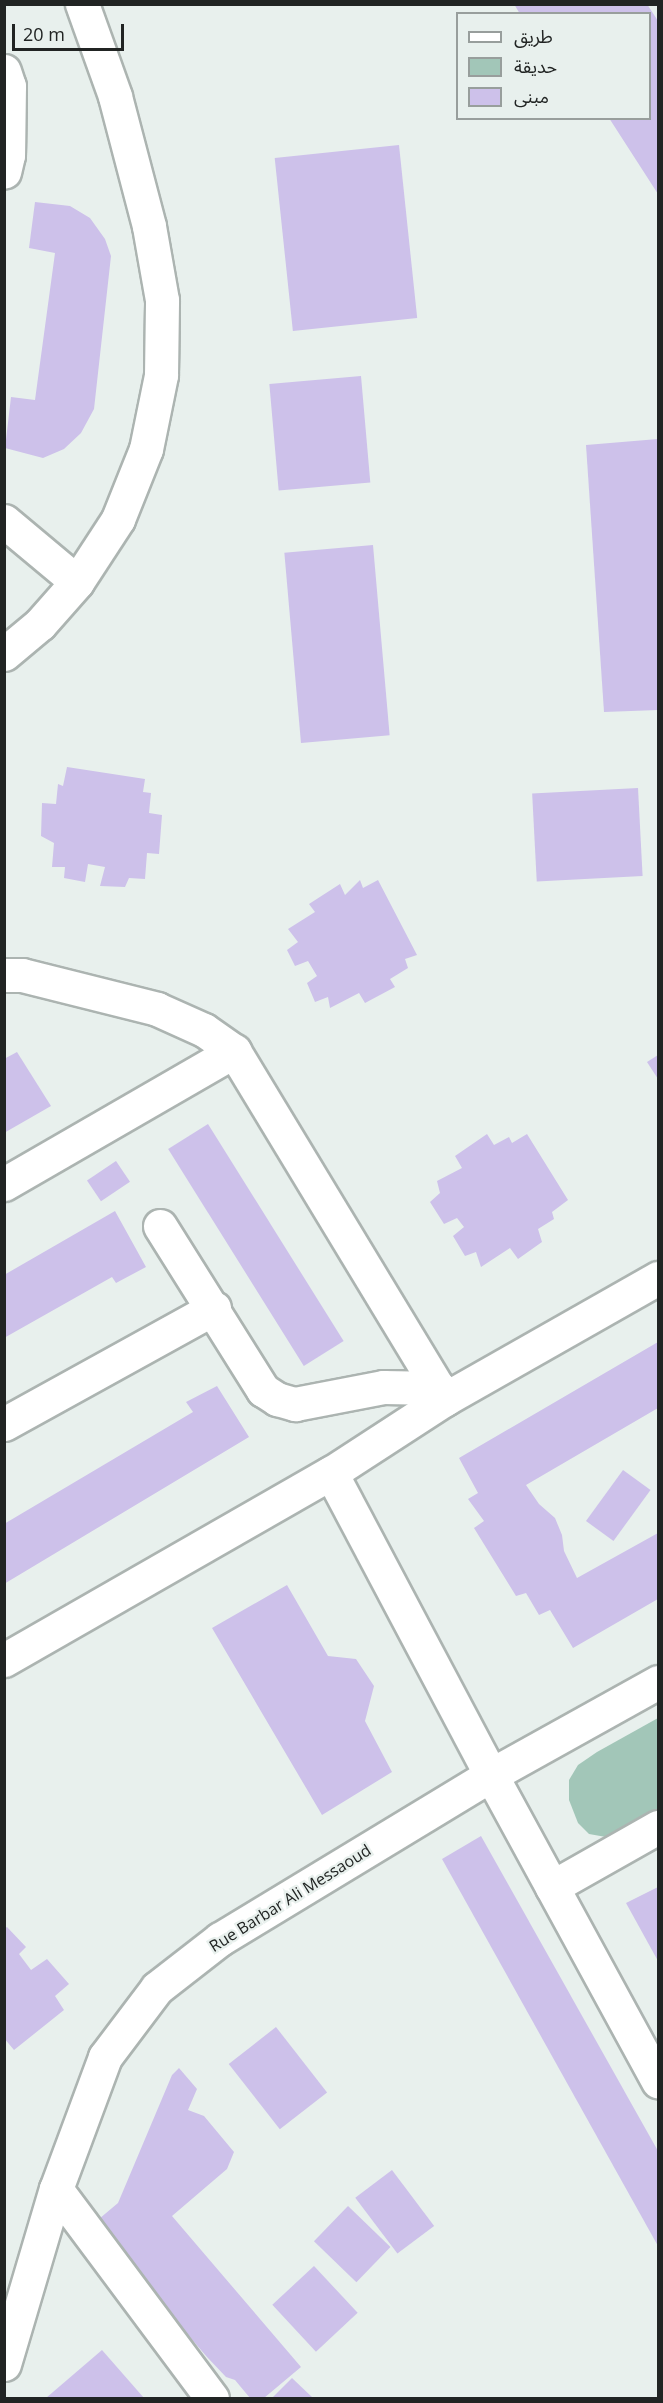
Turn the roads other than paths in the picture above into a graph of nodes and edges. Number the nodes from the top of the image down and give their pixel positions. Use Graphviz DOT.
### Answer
graph roads {
  1 [pos="82,4"];
  2 [pos="4,71"];
  3 [pos="4,172"];
  4 [pos="4,521"];
  5 [pos="77,582"];
  6 [pos="4,654"];
  7 [pos="4,975"];
  8 [pos="234,1051"];
  9 [pos="4,1184"];
  10 [pos="159,1226"];
  11 [pos="658,1278"];
  12 [pos="214,1308"];
  13 [pos="442,1394"];
  14 [pos="4,1424"];
  15 [pos="331,1473"];
  16 [pos="4,1660"];
  17 [pos="658,1682"];
  18 [pos="491,1775"];
  19 [pos="658,1827"];
  20 [pos="552,1887"];
  21 [pos="658,2081"];
  22 [pos="56,2189"];
  23 [pos="4,2364"];
  24 [pos="212,2398"];
  1 -- 5 [label="street"];
  2 -- 3 [label="street"];
  4 -- 5 [label="street"];
  5 -- 6 [label="street"];
  7 -- 8 [label="street"];
  8 -- 9 [label="street"];
  8 -- 13 [label="street"];
  10 -- 12 [label="street"];
  11 -- 13 [label="street"];
  12 -- 13 [label="street"];
  12 -- 14 [label="street"];
  13 -- 15 [label="street"];
  15 -- 16 [label="street"];
  15 -- 18 [label="street"];
  17 -- 18 [label="street, Rue Barbar Ali Messaoud"];
  18 -- 20 [label="street"];
  18 -- 22 [label="street, Rue Barbar Ali Messaoud"];
  19 -- 20 [label="street"];
  20 -- 21 [label="street"];
  22 -- 23 [label="street, Rue Barbar Ali Messaoud"];
  22 -- 24 [label="street"];
}
